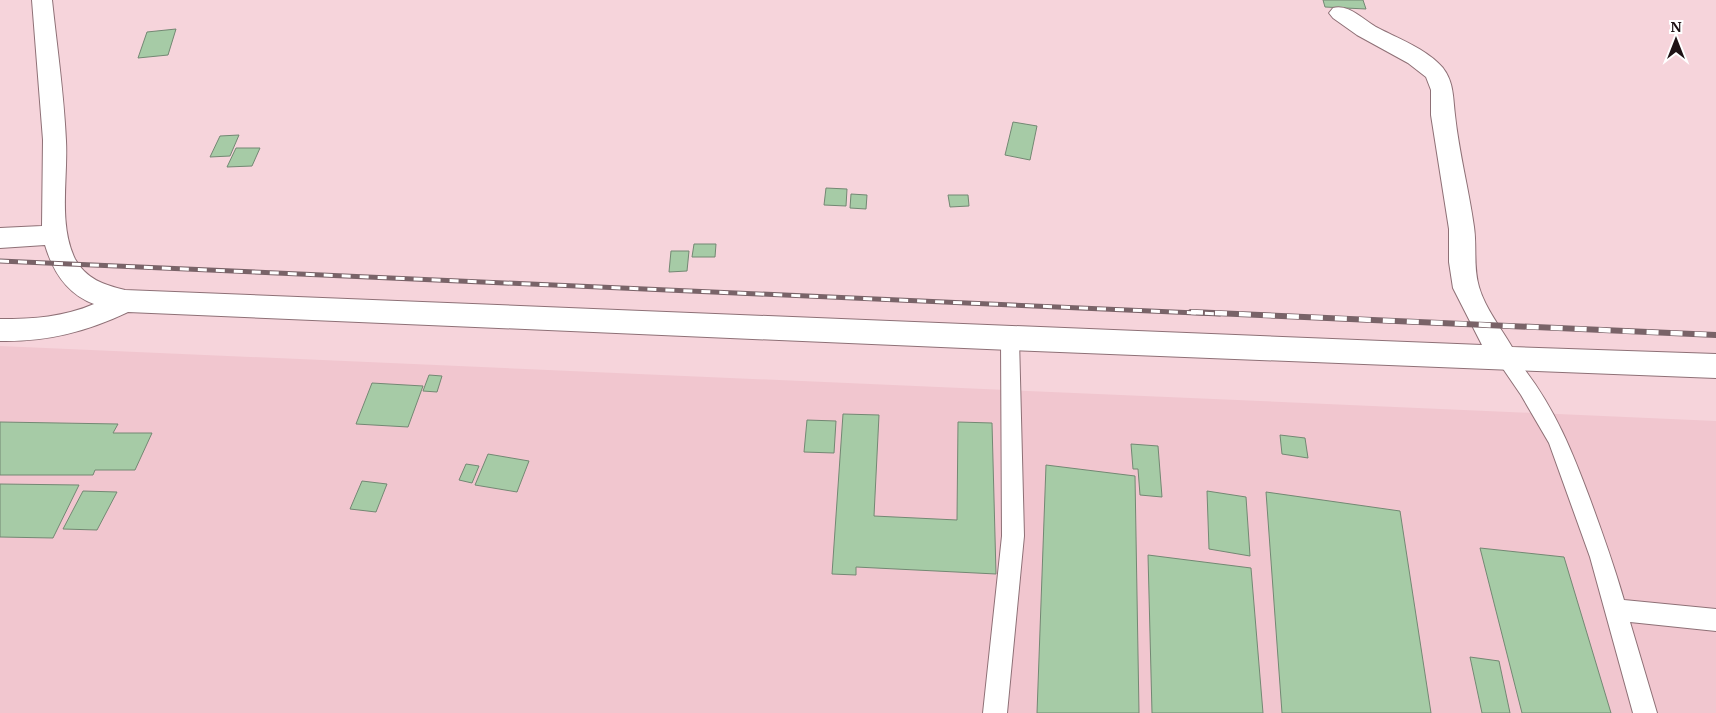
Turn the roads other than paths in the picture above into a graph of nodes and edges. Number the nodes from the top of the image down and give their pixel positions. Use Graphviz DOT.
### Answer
graph roads {
  1 [pos="42,0"];
  2 [pos="1340,13"];
  3 [pos="54,235"];
  4 [pos="0,238"];
  5 [pos="125,301"];
  6 [pos="0,330"];
  7 [pos="1010,339"];
  8 [pos="1504,358"];
  9 [pos="1716,366"];
  10 [pos="1616,610"];
  11 [pos="1716,620"];
  12 [pos="995,713"];
  13 [pos="1646,713"];
  1 -- 3 [label="street"];
  2 -- 8 [label="street"];
  3 -- 4 [label="street"];
  3 -- 5 [label="street"];
  5 -- 6 [label="street"];
  5 -- 7 [label="street"];
  7 -- 8 [label="street"];
  7 -- 12 [label="lane"];
  8 -- 9 [label="street"];
  8 -- 10 [label="lane"];
  10 -- 11 [label="lane"];
  10 -- 13 [label="lane"];
}
